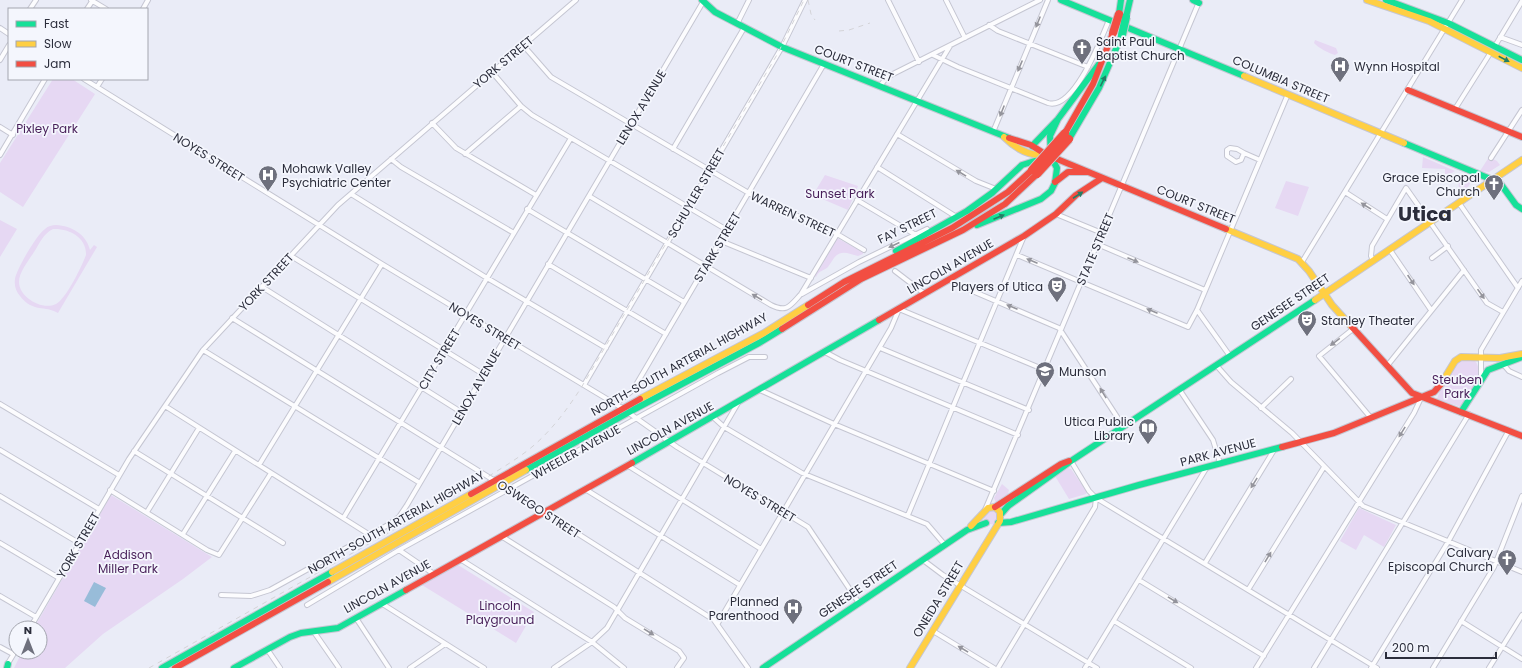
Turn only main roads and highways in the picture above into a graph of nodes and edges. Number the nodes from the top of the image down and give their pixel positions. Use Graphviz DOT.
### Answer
graph roads {
  1 [pos="1061,0"];
  2 [pos="1121,0"];
  3 [pos="1130,0"];
  4 [pos="1367,0"];
  5 [pos="1386,0"];
  6 [pos="702,1"];
  7 [pos="1122,15"];
  8 [pos="1447,25"];
  9 [pos="1118,34"];
  10 [pos="1493,49"];
  11 [pos="1105,56"];
  12 [pos="1522,60"];
  13 [pos="1522,68"];
  14 [pos="1408,90"];
  15 [pos="1058,119"];
  16 [pos="1067,136"];
  17 [pos="1522,137"];
  18 [pos="1029,149"];
  19 [pos="1048,156"];
  20 [pos="1522,160"];
  21 [pos="1015,168"];
  22 [pos="1035,172"];
  23 [pos="1087,172"];
  24 [pos="1102,178"];
  25 [pos="1492,180"];
  26 [pos="1055,183"];
  27 [pos="1522,209"];
  28 [pos="963,230"];
  29 [pos="844,282"];
  30 [pos="1324,294"];
  31 [pos="1522,354"];
  32 [pos="1522,357"];
  33 [pos="1440,386"];
  34 [pos="1421,398"];
  35 [pos="1434,403"];
  36 [pos="622,408"];
  37 [pos="1465,413"];
  38 [pos="1522,436"];
  39 [pos="1071,461"];
  40 [pos="497,482"];
  41 [pos="994,507"];
  42 [pos="984,512"];
  43 [pos="999,519"];
  44 [pos="987,523"];
  45 [pos="967,530"];
  46 [pos="986,543"];
  47 [pos="162,668"];
  48 [pos="175,668"];
  49 [pos="234,668"];
  50 [pos="762,668"];
  51 [pos="910,668"];
  1 -- 25 [label="main road, COLUMBIA STREET"];
  2 -- 7 [label="main road, NORTH-SOUTH ARTERIAL HIGHWAY"];
  3 -- 7 [label="main road, NORTH-SOUTH ARTERIAL HIGHWAY"];
  4 -- 8 [label="main road"];
  5 -- 8 [label="main road"];
  6 -- 18 [label="main road, COURT STREET"];
  7 -- 9 [label="main road, NORTH-SOUTH ARTERIAL HIGHWAY, bridge"];
  8 -- 10 [label="main road"];
  9 -- 11 [label="main road, NORTH-SOUTH ARTERIAL HIGHWAY"];
  16 -- 9 [label="main road, NORTH-SOUTH ARTERIAL HIGHWAY, one-way"];
  10 -- 12 [label="main road"];
  10 -- 13 [label="main road, one-way"];
  11 -- 15 [label="main road"];
  11 -- 16 [label="main road, NORTH-SOUTH ARTERIAL HIGHWAY"];
  14 -- 17 [label="main road"];
  15 -- 18 [label="main road, FAY STREET"];
  15 -- 19 [label="main road"];
  16 -- 22 [label="main road, NORTH-SOUTH ARTERIAL HIGHWAY, bridge"];
  18 -- 19 [label="main road, COURT STREET"];
  18 -- 21 [label="main road, FAY STREET"];
  19 -- 21 [label="main road, FAY STREET"];
  19 -- 23 [label="main road, COURT STREET"];
  19 -- 26 [label="main road"];
  20 -- 25 [label="main road, GENESEE STREET"];
  21 -- 29 [label="main road, FAY STREET"];
  22 -- 28 [label="main road, NORTH-SOUTH ARTERIAL HIGHWAY"];
  22 -- 29 [label="main road, NORTH-SOUTH ARTERIAL HIGHWAY"];
  23 -- 24 [label="main road, COURT STREET"];
  23 -- 26 [label="main road"];
  24 -- 30 [label="main road, COURT STREET"];
  49 -- 24 [label="main road, LINCOLN AVENUE, one-way"];
  25 -- 27 [label="main road, COLUMBIA STREET"];
  25 -- 30 [label="main road, GENESEE STREET"];
  28 -- 26 [label="main road, one-way"];
  28 -- 36 [label="main road, NORTH-SOUTH ARTERIAL HIGHWAY"];
  29 -- 36 [label="main road, NORTH-SOUTH ARTERIAL HIGHWAY"];
  30 -- 34 [label="main road"];
  30 -- 39 [label="main road, GENESEE STREET"];
  31 -- 33 [label="main road"];
  32 -- 37 [label="main road"];
  33 -- 34 [label="main road"];
  33 -- 35 [label="main road"];
  34 -- 35 [label="main road"];
  34 -- 43 [label="main road, PARK AVENUE"];
  35 -- 37 [label="main road"];
  36 -- 40 [label="main road, NORTH-SOUTH ARTERIAL HIGHWAY"];
  37 -- 38 [label="main road"];
  39 -- 41 [label="main road, GENESEE STREET"];
  39 -- 43 [label="main road, GENESEE STREET"];
  40 -- 47 [label="main road, NORTH-SOUTH ARTERIAL HIGHWAY"];
  40 -- 48 [label="main road, NORTH-SOUTH ARTERIAL HIGHWAY"];
  41 -- 42 [label="main road, GENESEE STREET"];
  41 -- 43 [label="main road"];
  42 -- 44 [label="main road"];
  42 -- 45 [label="main road, GENESEE STREET"];
  43 -- 44 [label="main road, PARK AVENUE"];
  43 -- 46 [label="main road, ONEIDA STREET"];
  44 -- 45 [label="main road, GENESEE STREET"];
  44 -- 46 [label="main road, ONEIDA STREET"];
  45 -- 50 [label="main road, GENESEE STREET"];
  46 -- 51 [label="main road, ONEIDA STREET"];
}
